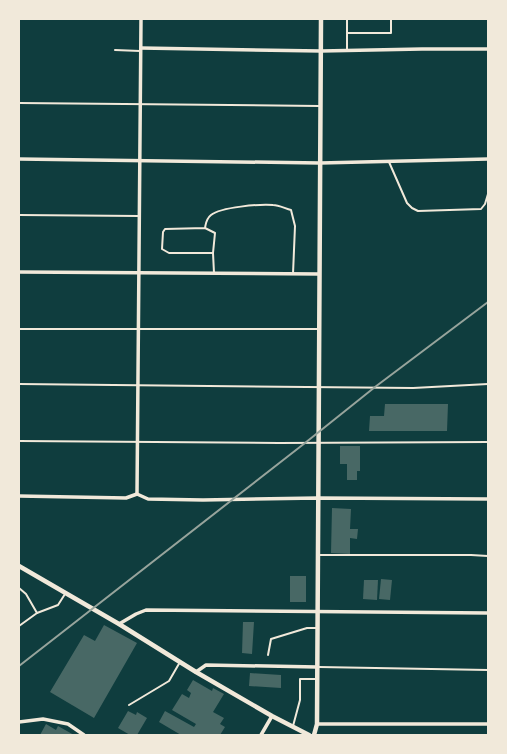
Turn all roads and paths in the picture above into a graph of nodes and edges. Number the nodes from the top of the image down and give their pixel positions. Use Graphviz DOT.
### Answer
graph roads {
  1 [pos="141,19"];
  2 [pos="321,19"];
  3 [pos="347,19"];
  4 [pos="392,19"];
  5 [pos="347,33"];
  6 [pos="141,49"];
  7 [pos="488,49"];
  8 [pos="115,50"];
  9 [pos="321,51"];
  10 [pos="347,51"];
  11 [pos="19,103"];
  12 [pos="141,105"];
  13 [pos="320,106"];
  14 [pos="488,158"];
  15 [pos="19,159"];
  16 [pos="140,160"];
  17 [pos="389,161"];
  18 [pos="320,162"];
  19 [pos="488,194"];
  20 [pos="19,215"];
  21 [pos="139,216"];
  22 [pos="205,228"];
  23 [pos="213,253"];
  24 [pos="19,272"];
  25 [pos="139,273"];
  26 [pos="214,273"];
  27 [pos="293,274"];
  28 [pos="320,274"];
  29 [pos="19,329"];
  30 [pos="138,329"];
  31 [pos="319,329"];
  32 [pos="19,384"];
  33 [pos="139,384"];
  34 [pos="488,384"];
  35 [pos="319,387"];
  36 [pos="19,441"];
  37 [pos="138,442"];
  38 [pos="319,442"];
  39 [pos="488,442"];
  40 [pos="137,494"];
  41 [pos="19,496"];
  42 [pos="318,498"];
  43 [pos="488,499"];
  44 [pos="318,555"];
  45 [pos="488,556"];
  46 [pos="19,566"];
  47 [pos="19,588"];
  48 [pos="65,594"];
  49 [pos="318,611"];
  50 [pos="37,613"];
  51 [pos="488,613"];
  52 [pos="119,624"];
  53 [pos="19,626"];
  54 [pos="318,628"];
  55 [pos="268,655"];
  56 [pos="180,662"];
  57 [pos="317,667"];
  58 [pos="488,670"];
  59 [pos="196,672"];
  60 [pos="317,679"];
  61 [pos="129,705"];
  62 [pos="272,716"];
  63 [pos="19,722"];
  64 [pos="317,724"];
  65 [pos="488,724"];
  66 [pos="293,727"];
  67 [pos="84,735"];
  68 [pos="261,735"];
  69 [pos="309,735"];
  70 [pos="314,735"];
  1 -- 6 [label="street"];
  2 -- 9 [label="street"];
  3 -- 5 [label="lane"];
  4 -- 5 [label="lane"];
  5 -- 10 [label="lane"];
  6 -- 8 [label="lane"];
  6 -- 9 [label="street"];
  6 -- 12 [label="street"];
  7 -- 10 [label="street"];
  9 -- 10 [label="street"];
  9 -- 13 [label="street"];
  11 -- 12 [label="lane"];
  12 -- 13 [label="lane"];
  12 -- 16 [label="street"];
  13 -- 18 [label="street"];
  14 -- 17 [label="street"];
  15 -- 16 [label="street"];
  16 -- 18 [label="street"];
  16 -- 21 [label="street"];
  17 -- 18 [label="street"];
  17 -- 19 [label="lane"];
  18 -- 28 [label="street"];
  20 -- 21 [label="lane"];
  21 -- 25 [label="street"];
  22 -- 23 [label="lane"];
  22 -- 23 [label="lane"];
  22 -- 27 [label="lane"];
  23 -- 26 [label="lane"];
  24 -- 25 [label="street"];
  25 -- 26 [label="street"];
  25 -- 30 [label="street"];
  26 -- 27 [label="street"];
  27 -- 28 [label="street"];
  28 -- 31 [label="street"];
  29 -- 30 [label="lane"];
  30 -- 31 [label="lane"];
  30 -- 33 [label="street"];
  31 -- 35 [label="street"];
  32 -- 33 [label="lane"];
  33 -- 35 [label="lane"];
  33 -- 37 [label="street"];
  34 -- 35 [label="lane"];
  35 -- 38 [label="street"];
  36 -- 37 [label="lane"];
  37 -- 38 [label="lane"];
  37 -- 40 [label="street"];
  38 -- 39 [label="lane"];
  38 -- 42 [label="street"];
  40 -- 41 [label="street"];
  40 -- 42 [label="street"];
  42 -- 43 [label="street"];
  42 -- 44 [label="street"];
  44 -- 45 [label="lane"];
  44 -- 49 [label="street"];
  46 -- 48 [label="street"];
  47 -- 50 [label="lane"];
  48 -- 50 [label="lane"];
  48 -- 52 [label="street"];
  49 -- 51 [label="street"];
  49 -- 52 [label="street"];
  49 -- 54 [label="street"];
  50 -- 53 [label="lane"];
  52 -- 56 [label="street"];
  54 -- 55 [label="lane"];
  54 -- 57 [label="street"];
  56 -- 59 [label="street"];
  56 -- 61 [label="lane"];
  57 -- 58 [label="lane"];
  57 -- 59 [label="street"];
  57 -- 60 [label="street"];
  59 -- 62 [label="street"];
  60 -- 64 [label="street"];
  60 -- 66 [label="lane"];
  62 -- 66 [label="street"];
  62 -- 68 [label="street"];
  63 -- 67 [label="street"];
  64 -- 65 [label="street"];
  64 -- 70 [label="street"];
  66 -- 69 [label="street"];
}
